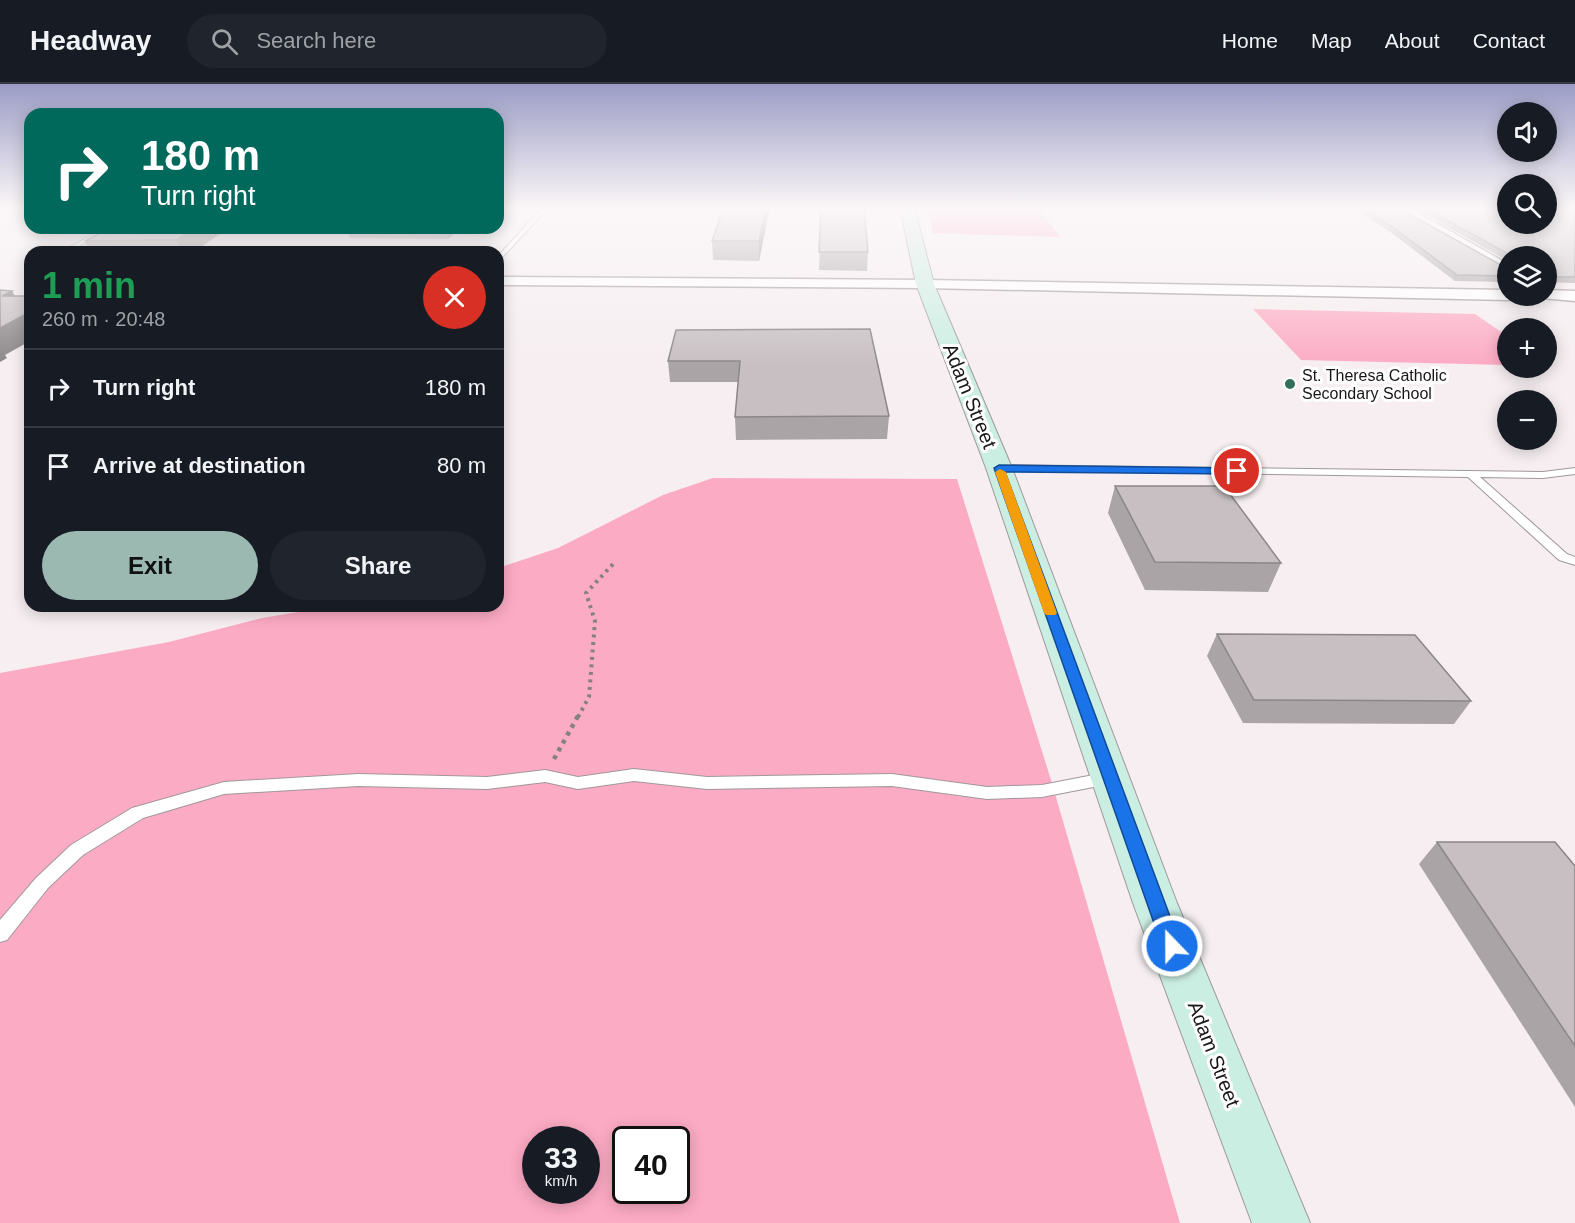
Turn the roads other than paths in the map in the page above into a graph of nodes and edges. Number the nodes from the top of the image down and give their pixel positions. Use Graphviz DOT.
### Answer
graph roads {
  1 [pos="919,260"];
  2 [pos="504,281"];
  3 [pos="925,284"];
  4 [pos="1497,295"];
  5 [pos="1557,295"];
  6 [pos="1575,296"];
  7 [pos="999,468"];
  8 [pos="1575,471"];
  9 [pos="1469,473"];
  10 [pos="1575,561"];
  11 [pos="1110,778"];
  12 [pos="0,934"];
  13 [pos="1281,1223"];
  1 -- 3 [label="street, Adam Street"];
  2 -- 3 [label="street"];
  3 -- 4 [label="street"];
  3 -- 7 [label="street, Adam Street"];
  5 -- 6 [label="street"];
  7 -- 9 [label="lane"];
  7 -- 11 [label="street, Adam Street"];
  8 -- 9 [label="lane"];
  9 -- 10 [label="lane"];
  11 -- 12 [label="lane"];
  11 -- 13 [label="street, Adam Street"];
}
